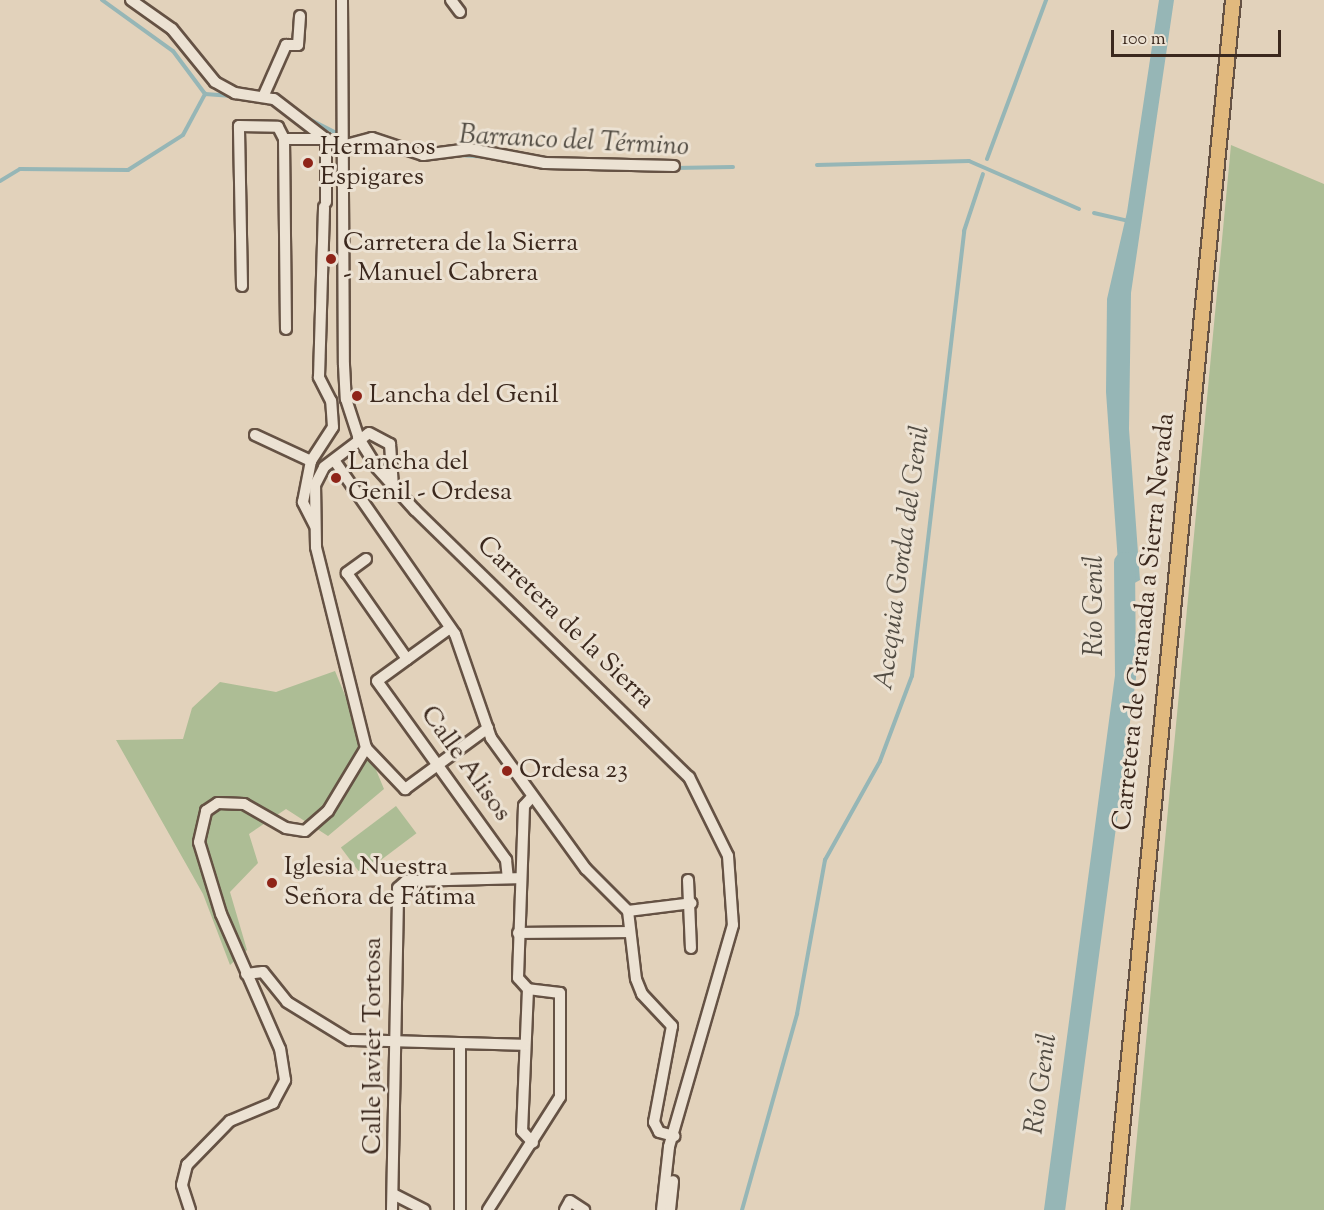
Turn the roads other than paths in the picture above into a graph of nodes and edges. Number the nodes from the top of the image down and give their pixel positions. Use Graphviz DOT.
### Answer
graph roads {
  1 [pos="131,0"];
  2 [pos="342,0"];
  3 [pos="451,0"];
  4 [pos="1233,0"];
  5 [pos="1241,0"];
  6 [pos="460,12"];
  7 [pos="300,16"];
  8 [pos="1231,39"];
  9 [pos="262,97"];
  10 [pos="285,139"];
  11 [pos="326,139"];
  12 [pos="342,146"];
  13 [pos="674,166"];
  14 [pos="242,286"];
  15 [pos="286,329"];
  16 [pos="255,435"];
  17 [pos="358,437"];
  18 [pos="333,460"];
  19 [pos="311,461"];
  20 [pos="393,487"];
  21 [pos="315,526"];
  22 [pos="366,560"];
  23 [pos="450,628"];
  24 [pos="407,659"];
  25 [pos="488,728"];
  26 [pos="366,748"];
  27 [pos="438,765"];
  28 [pos="532,797"];
  29 [pos="508,878"];
  30 [pos="520,878"];
  31 [pos="688,880"];
  32 [pos="692,903"];
  33 [pos="628,911"];
  34 [pos="630,932"];
  35 [pos="518,933"];
  36 [pos="691,948"];
  37 [pos="246,974"];
  38 [pos="528,989"];
  39 [pos="396,1042"];
  40 [pos="460,1044"];
  41 [pos="525,1045"];
  42 [pos="674,1136"];
  43 [pos="533,1143"];
  44 [pos="395,1195"];
  45 [pos="568,1206"];
  46 [pos="190,1210"];
  47 [pos="392,1210"];
  48 [pos="424,1210"];
  49 [pos="460,1210"];
  50 [pos="488,1210"];
  51 [pos="584,1210"];
  52 [pos="662,1210"];
  53 [pos="670,1210"];
  54 [pos="1113,1210"];
  1 -- 9 [label="street"];
  2 -- 12 [label="street, Carretera de la Sierra"];
  3 -- 6 [label="street"];
  4 -- 8 [label="main road, Carretera de Granada a Sierra Nevada"];
  5 -- 8 [label="main road, Carretera de Granada a Sierra Nevada"];
  7 -- 9 [label="street"];
  8 -- 54 [label="main road, Carretera de Granada a Sierra Nevada"];
  9 -- 11 [label="street"];
  10 -- 11 [label="street"];
  10 -- 14 [label="street"];
  10 -- 15 [label="street"];
  11 -- 12 [label="street"];
  11 -- 19 [label="street"];
  12 -- 13 [label="street"];
  12 -- 17 [label="street, Carretera de la Sierra"];
  16 -- 19 [label="street"];
  17 -- 18 [label="street"];
  17 -- 20 [label="street, Carretera de la Sierra"];
  17 -- 20 [label="street"];
  18 -- 21 [label="street"];
  18 -- 23 [label="street"];
  19 -- 21 [label="street"];
  20 -- 42 [label="street, Carretera de la Sierra"];
  21 -- 26 [label="street"];
  22 -- 24 [label="street"];
  23 -- 24 [label="street"];
  23 -- 25 [label="street"];
  24 -- 27 [label="street, Calle Alisos"];
  25 -- 27 [label="street"];
  25 -- 28 [label="street"];
  26 -- 27 [label="street"];
  26 -- 37 [label="street"];
  27 -- 29 [label="street, Calle Alisos"];
  28 -- 30 [label="street"];
  28 -- 33 [label="street"];
  29 -- 30 [label="street"];
  29 -- 39 [label="street, Calle Javier Tortosa"];
  30 -- 35 [label="street"];
  31 -- 32 [label="street"];
  32 -- 33 [label="street"];
  32 -- 36 [label="street"];
  33 -- 34 [label="street"];
  34 -- 35 [label="street"];
  34 -- 42 [label="street"];
  35 -- 38 [label="street"];
  37 -- 39 [label="street"];
  37 -- 46 [label="street"];
  38 -- 41 [label="street"];
  38 -- 43 [label="street"];
  39 -- 40 [label="street"];
  39 -- 44 [label="street, Calle Javier Tortosa"];
  40 -- 41 [label="street"];
  40 -- 49 [label="street"];
  41 -- 43 [label="street"];
  42 -- 52 [label="street, Carretera de la Sierra"];
  42 -- 53 [label="street, Carretera de la Sierra"];
  43 -- 50 [label="street"];
  44 -- 47 [label="street, Calle Javier Tortosa"];
  44 -- 48 [label="street"];
  45 -- 51 [label="street"];
}
